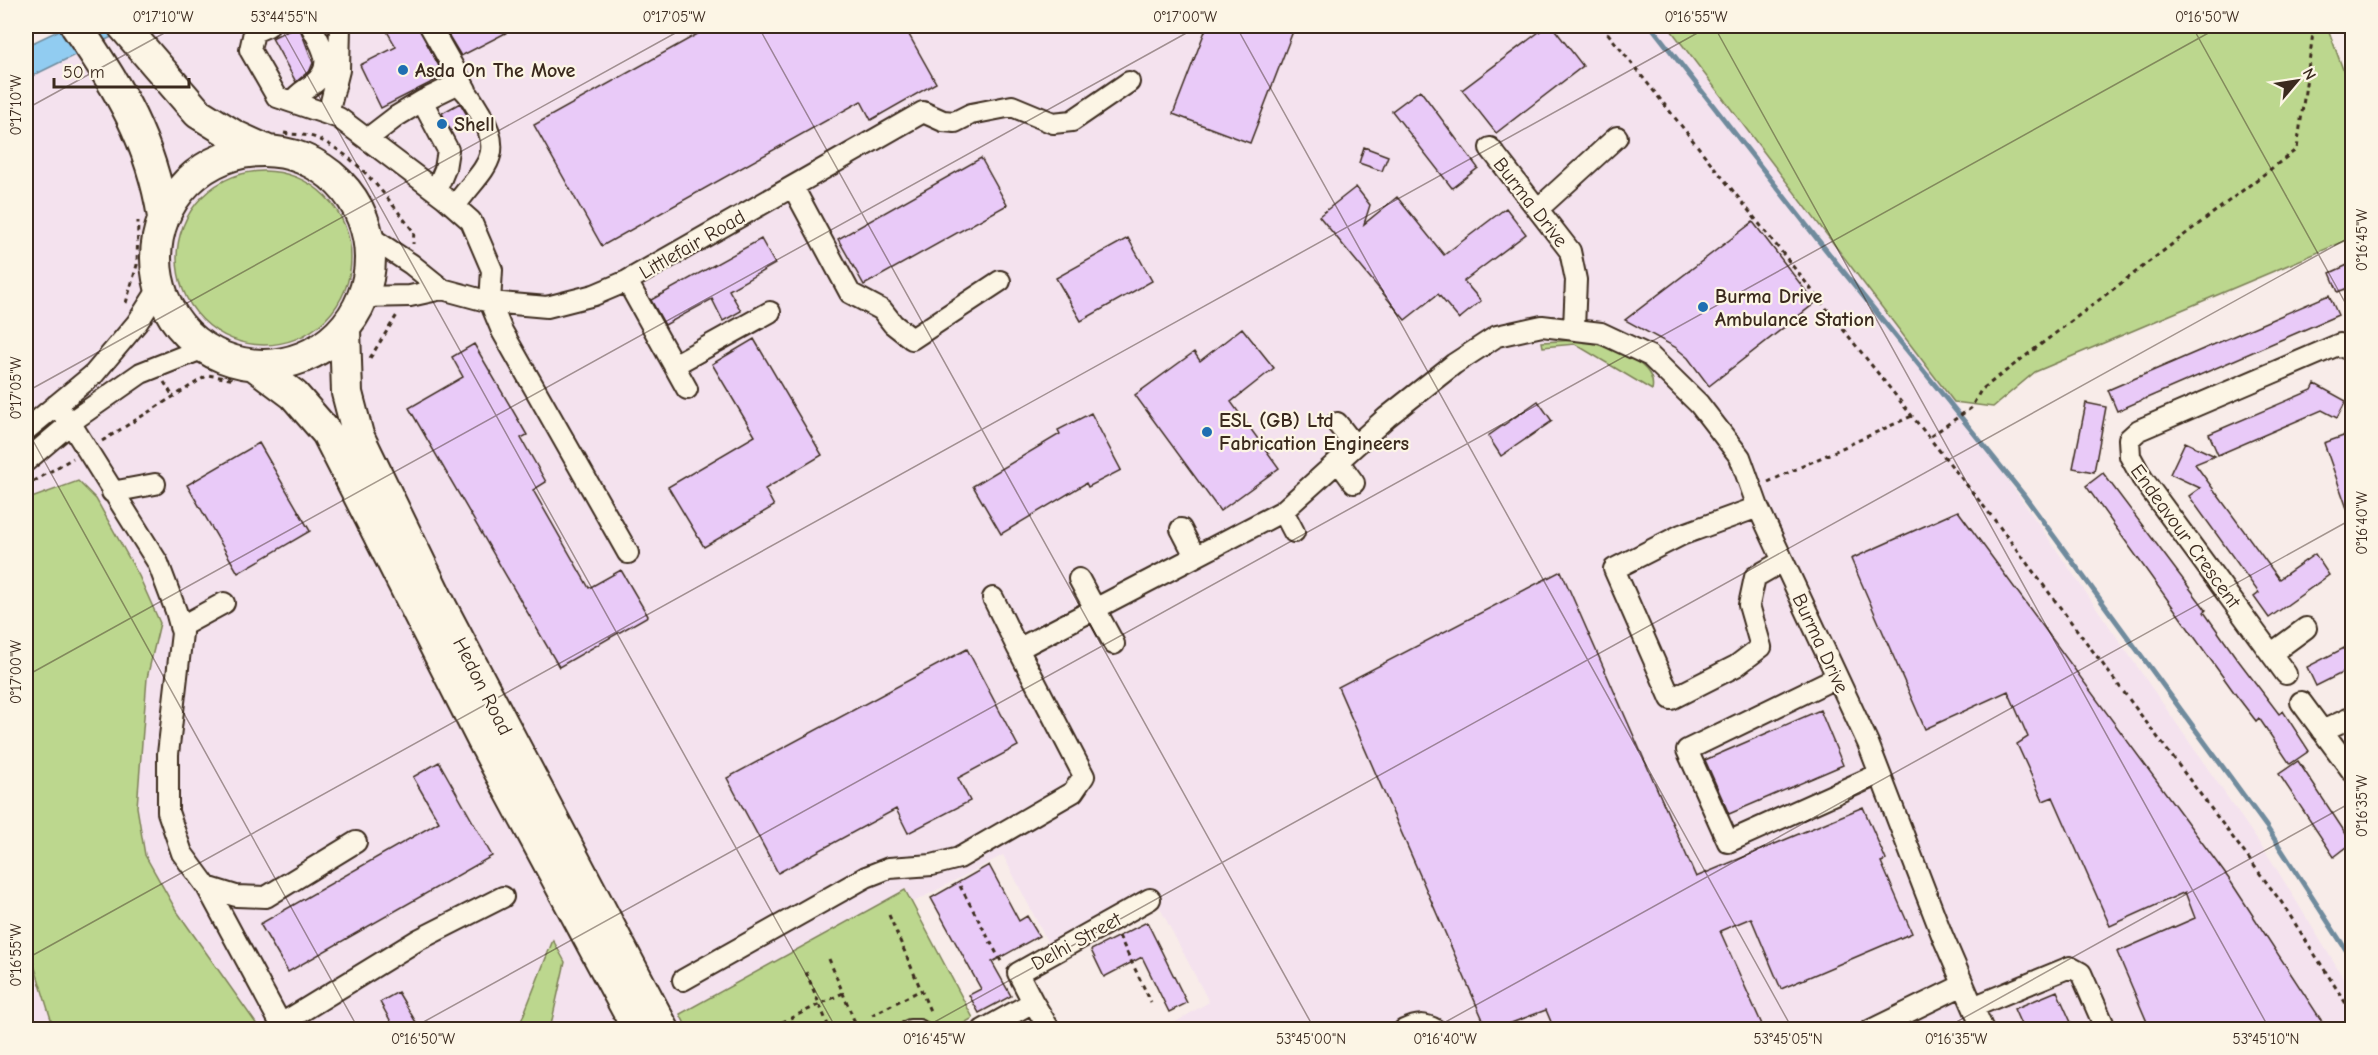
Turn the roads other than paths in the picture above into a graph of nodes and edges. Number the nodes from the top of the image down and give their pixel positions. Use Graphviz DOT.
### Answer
graph roads {
  1 [pos="123,26"];
  2 [pos="268,26"];
  3 [pos="311,26"];
  4 [pos="340,26"];
  5 [pos="430,26"];
  6 [pos="58,27"];
  7 [pos="1129,82"];
  8 [pos="466,90"];
  9 [pos="284,99"];
  10 [pos="422,101"];
  11 [pos="328,114"];
  12 [pos="1617,137"];
  13 [pos="367,139"];
  14 [pos="271,140"];
  15 [pos="1490,148"];
  16 [pos="793,186"];
  17 [pos="436,191"];
  18 [pos="455,206"];
  19 [pos="1538,209"];
  20 [pos="151,215"];
  21 [pos="367,235"];
  22 [pos="627,281"];
  23 [pos="1000,281"];
  24 [pos="160,287"];
  25 [pos="442,289"];
  26 [pos="362,297"];
  27 [pos="490,302"];
  28 [pos="770,312"];
  29 [pos="1574,328"];
  30 [pos="345,329"];
  31 [pos="204,348"];
  32 [pos="2352,351"];
  33 [pos="674,365"];
  34 [pos="249,375"];
  35 [pos="687,389"];
  36 [pos="56,405"];
  37 [pos="1337,423"];
  38 [pos="71,424"];
  39 [pos="26,430"];
  40 [pos="1355,446"];
  41 [pos="26,461"];
  42 [pos="1338,461"];
  43 [pos="1354,483"];
  44 [pos="155,484"];
  45 [pos="112,492"];
  46 [pos="1755,498"];
  47 [pos="1283,511"];
  48 [pos="1181,529"];
  49 [pos="1294,532"];
  50 [pos="628,553"];
  51 [pos="1195,556"];
  52 [pos="1783,561"];
  53 [pos="1079,579"];
  54 [pos="993,598"];
  55 [pos="224,603"];
  56 [pos="1095,609"];
  57 [pos="180,627"];
  58 [pos="2306,627"];
  59 [pos="1114,644"];
  60 [pos="1018,649"];
  61 [pos="2272,653"];
  62 [pos="2286,674"];
  63 [pos="1837,677"];
  64 [pos="2301,702"];
  65 [pos="2352,717"];
  66 [pos="2322,731"];
  67 [pos="2352,771"];
  68 [pos="1880,774"];
  69 [pos="356,842"];
  70 [pos="207,887"];
  71 [pos="503,897"];
  72 [pos="1150,899"];
  73 [pos="683,980"];
  74 [pos="1964,985"];
  75 [pos="1033,1002"];
  76 [pos="1973,1007"];
  77 [pos="283,1027"];
  78 [pos="638,1029"];
  79 [pos="664,1029"];
  80 [pos="909,1029"];
  81 [pos="919,1029"];
  82 [pos="983,1029"];
  83 [pos="1050,1029"];
  84 [pos="1404,1029"];
  85 [pos="1436,1029"];
  86 [pos="1871,1029"];
  87 [pos="1983,1029"];
  88 [pos="2106,1029"];
  1 -- 14 [label="highway"];
  2 -- 9 [label="street"];
  3 -- 9 [label="street"];
  4 -- 11 [label="street"];
  5 -- 8 [label="street"];
  6 -- 20 [label="highway"];
  7 -- 16 [label="street, Littlefair Road"];
  8 -- 10 [label="street"];
  8 -- 18 [label="street"];
  9 -- 11 [label="street"];
  10 -- 13 [label="street"];
  10 -- 17 [label="street"];
  11 -- 13 [label="street"];
  12 -- 19 [label="street"];
  13 -- 17 [label="street"];
  14 -- 20 [label="highway"];
  14 -- 21 [label="highway"];
  15 -- 19 [label="street, Burma Drive"];
  16 -- 22 [label="street, Littlefair Road"];
  16 -- 23 [label="street"];
  17 -- 18 [label="street"];
  18 -- 27 [label="street"];
  19 -- 29 [label="street, Burma Drive"];
  20 -- 24 [label="highway"];
  21 -- 25 [label="street, Littlefair Road"];
  21 -- 26 [label="highway"];
  22 -- 27 [label="street, Littlefair Road"];
  22 -- 33 [label="street"];
  24 -- 31 [label="highway"];
  24 -- 36 [label="street"];
  25 -- 26 [label="street, Littlefair Road"];
  25 -- 27 [label="street, Littlefair Road"];
  26 -- 30 [label="highway"];
  27 -- 50 [label="street"];
  28 -- 33 [label="street"];
  29 -- 40 [label="street, Burma Drive"];
  29 -- 46 [label="street, Burma Drive"];
  30 -- 34 [label="highway"];
  30 -- 79 [label="highway, Hedon Road"];
  31 -- 34 [label="highway"];
  31 -- 38 [label="street"];
  32 -- 61 [label="street, Endeavour Crescent"];
  33 -- 35 [label="street"];
  34 -- 78 [label="highway, Hedon Road"];
  36 -- 38 [label="street"];
  36 -- 39 [label="street"];
  37 -- 40 [label="street"];
  38 -- 41 [label="street"];
  38 -- 45 [label="street"];
  40 -- 42 [label="street, Burma Drive"];
  42 -- 43 [label="street"];
  42 -- 47 [label="street, Burma Drive"];
  44 -- 45 [label="street"];
  45 -- 57 [label="street"];
  46 -- 52 [label="street, Burma Drive"];
  46 -- 52 [label="street"];
  47 -- 49 [label="street"];
  47 -- 51 [label="street, Burma Drive"];
  48 -- 51 [label="street"];
  51 -- 56 [label="street, Burma Drive"];
  52 -- 63 [label="street, Burma Drive"];
  53 -- 56 [label="street"];
  54 -- 60 [label="street"];
  55 -- 57 [label="street"];
  56 -- 59 [label="street"];
  56 -- 60 [label="street, Burma Drive"];
  57 -- 70 [label="street"];
  58 -- 61 [label="street"];
  60 -- 73 [label="street"];
  61 -- 62 [label="street, Endeavour Crescent"];
  63 -- 68 [label="street, Burma Drive"];
  63 -- 68 [label="street"];
  64 -- 66 [label="street"];
  65 -- 66 [label="street"];
  66 -- 67 [label="street"];
  68 -- 74 [label="street, Burma Drive"];
  69 -- 70 [label="street"];
  70 -- 77 [label="street"];
  71 -- 77 [label="street"];
  72 -- 75 [label="street, Delhi Street"];
  74 -- 76 [label="street, Burma Drive"];
  74 -- 86 [label="street"];
  75 -- 82 [label="street, Delhi Street"];
  75 -- 83 [label="street"];
  76 -- 87 [label="street, Burma Drive"];
  76 -- 88 [label="street"];
  80 -- 81 [label="street"];
  84 -- 85 [label="street"];
}
